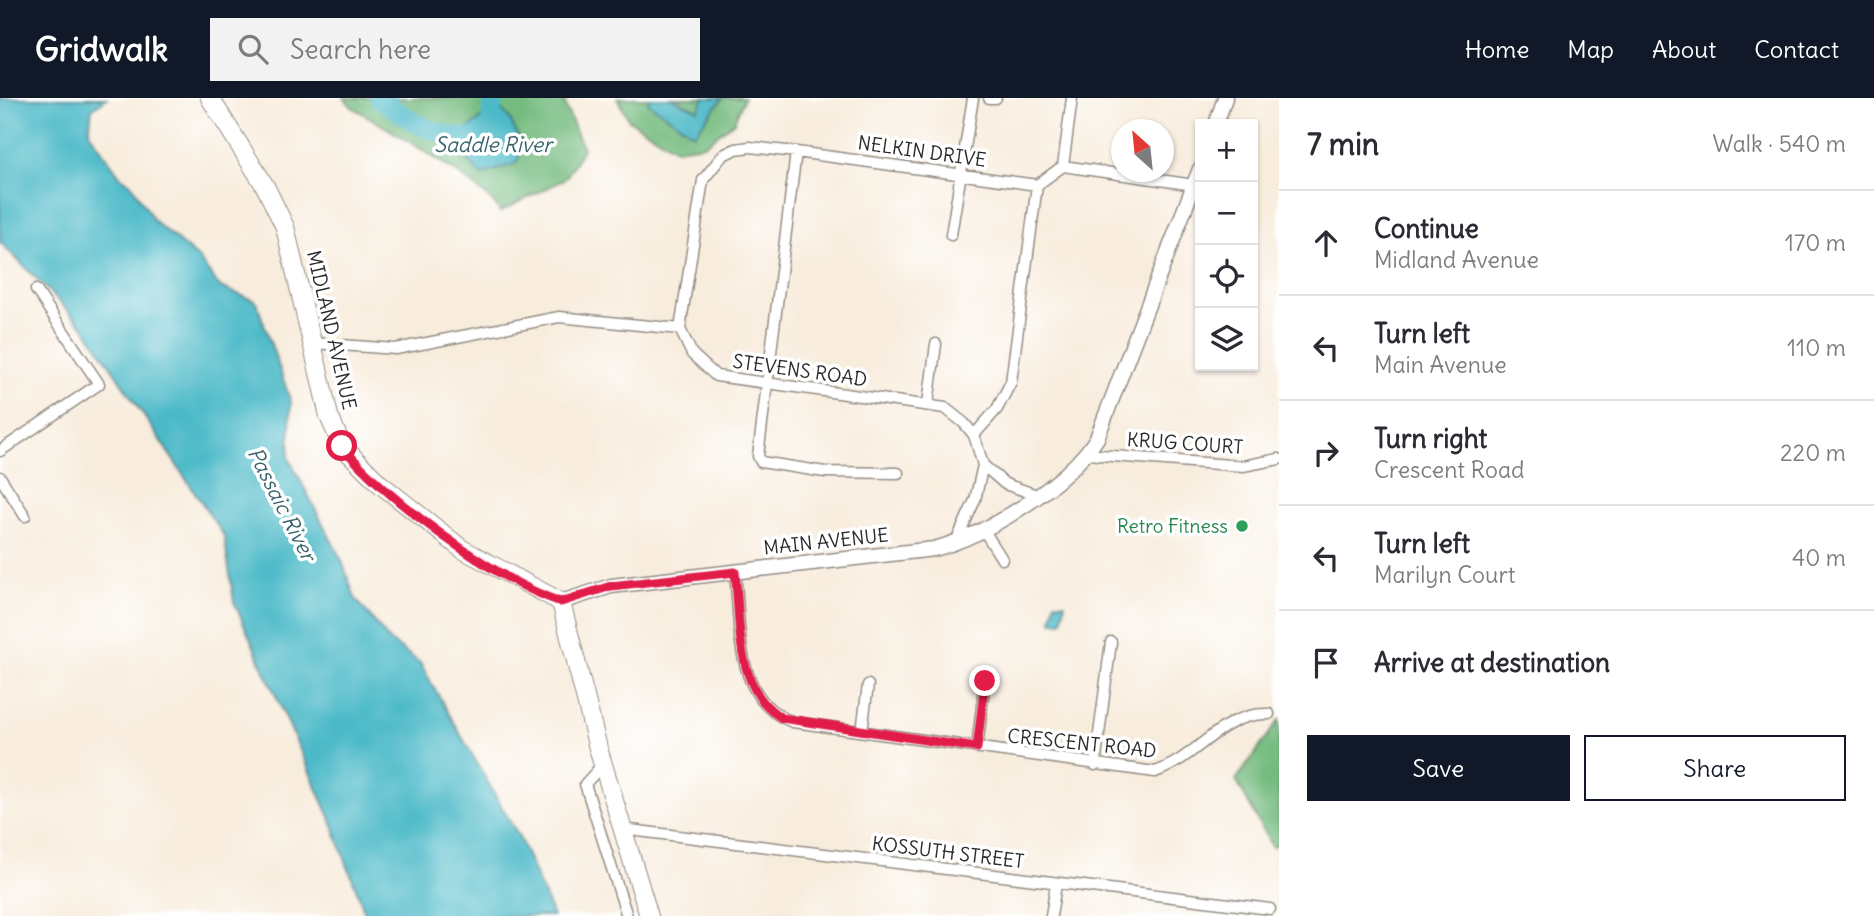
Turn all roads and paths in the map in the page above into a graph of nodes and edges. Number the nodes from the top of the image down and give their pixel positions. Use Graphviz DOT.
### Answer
graph roads {
  1 [pos="211,98"];
  2 [pos="972,98"];
  3 [pos="989,98"];
  4 [pos="996,98"];
  5 [pos="1072,98"];
  6 [pos="1225,98"];
  7 [pos="1218,119"];
  8 [pos="796,152"];
  9 [pos="1063,166"];
  10 [pos="959,174"];
  11 [pos="1195,182"];
  12 [pos="1037,185"];
  13 [pos="1194,185"];
  14 [pos="951,235"];
  15 [pos="36,290"];
  16 [pos="680,329"];
  17 [pos="313,344"];
  18 [pos="936,344"];
  19 [pos="765,383"];
  20 [pos="928,404"];
  21 [pos="974,435"];
  22 [pos="0,451"];
  23 [pos="1087,454"];
  24 [pos="1279,459"];
  25 [pos="983,465"];
  26 [pos="898,473"];
  27 [pos="0,477"];
  28 [pos="1037,495"];
  29 [pos="25,516"];
  30 [pos="983,529"];
  31 [pos="956,542"];
  32 [pos="1002,559"];
  33 [pos="735,572"];
  34 [pos="561,602"];
  35 [pos="1111,642"];
  36 [pos="985,681"];
  37 [pos="868,685"];
  38 [pos="1269,714"];
  39 [pos="862,732"];
  40 [pos="977,748"];
  41 [pos="603,764"];
  42 [pos="1095,765"];
  43 [pos="622,828"];
  44 [pos="1056,884"];
  45 [pos="1270,909"];
  46 [pos="626,916"];
  47 [pos="649,916"];
  48 [pos="1051,916"];
  1 -- 17 [label="main road, MIDLAND AVENUE"];
  2 -- 10 [label="street"];
  3 -- 4 [label="street"];
  5 -- 9 [label="street"];
  6 -- 7 [label="street"];
  8 -- 10 [label="street, NELKIN DRIVE"];
  8 -- 16 [label="street, NELKIN DRIVE"];
  8 -- 19 [label="street"];
  9 -- 12 [label="street"];
  9 -- 13 [label="street"];
  10 -- 12 [label="street, NELKIN DRIVE"];
  10 -- 14 [label="street"];
  11 -- 13 [label="street, MAIN AVENUE"];
  12 -- 21 [label="street"];
  13 -- 23 [label="street, MAIN AVENUE"];
  15 -- 22 [label="street"];
  16 -- 17 [label="street"];
  16 -- 19 [label="street, STEVENS ROAD"];
  17 -- 34 [label="main road, MIDLAND AVENUE"];
  18 -- 20 [label="street"];
  19 -- 20 [label="street, STEVENS ROAD"];
  19 -- 26 [label="street"];
  20 -- 21 [label="street, STEVENS ROAD"];
  21 -- 25 [label="street, STEVENS ROAD"];
  23 -- 24 [label="street, KRUG COURT"];
  23 -- 28 [label="street, MAIN AVENUE"];
  25 -- 28 [label="street"];
  25 -- 31 [label="street, STEVENS ROAD"];
  27 -- 29 [label="street"];
  28 -- 30 [label="street, MAIN AVENUE"];
  30 -- 31 [label="street, MAIN AVENUE"];
  30 -- 32 [label="street"];
  31 -- 33 [label="street, MAIN AVENUE"];
  33 -- 34 [label="street, MAIN AVENUE"];
  33 -- 39 [label="street, CRESCENT ROAD"];
  34 -- 41 [label="main road"];
  35 -- 42 [label="street"];
  36 -- 40 [label="street"];
  37 -- 39 [label="street"];
  38 -- 42 [label="street, CRESCENT ROAD"];
  39 -- 40 [label="street, CRESCENT ROAD"];
  40 -- 42 [label="street, CRESCENT ROAD"];
  41 -- 43 [label="main road"];
  41 -- 46 [label="street"];
  43 -- 44 [label="street, KOSSUTH STREET"];
  43 -- 47 [label="main road"];
  44 -- 45 [label="street, KOSSUTH STREET"];
  44 -- 48 [label="street"];
}
